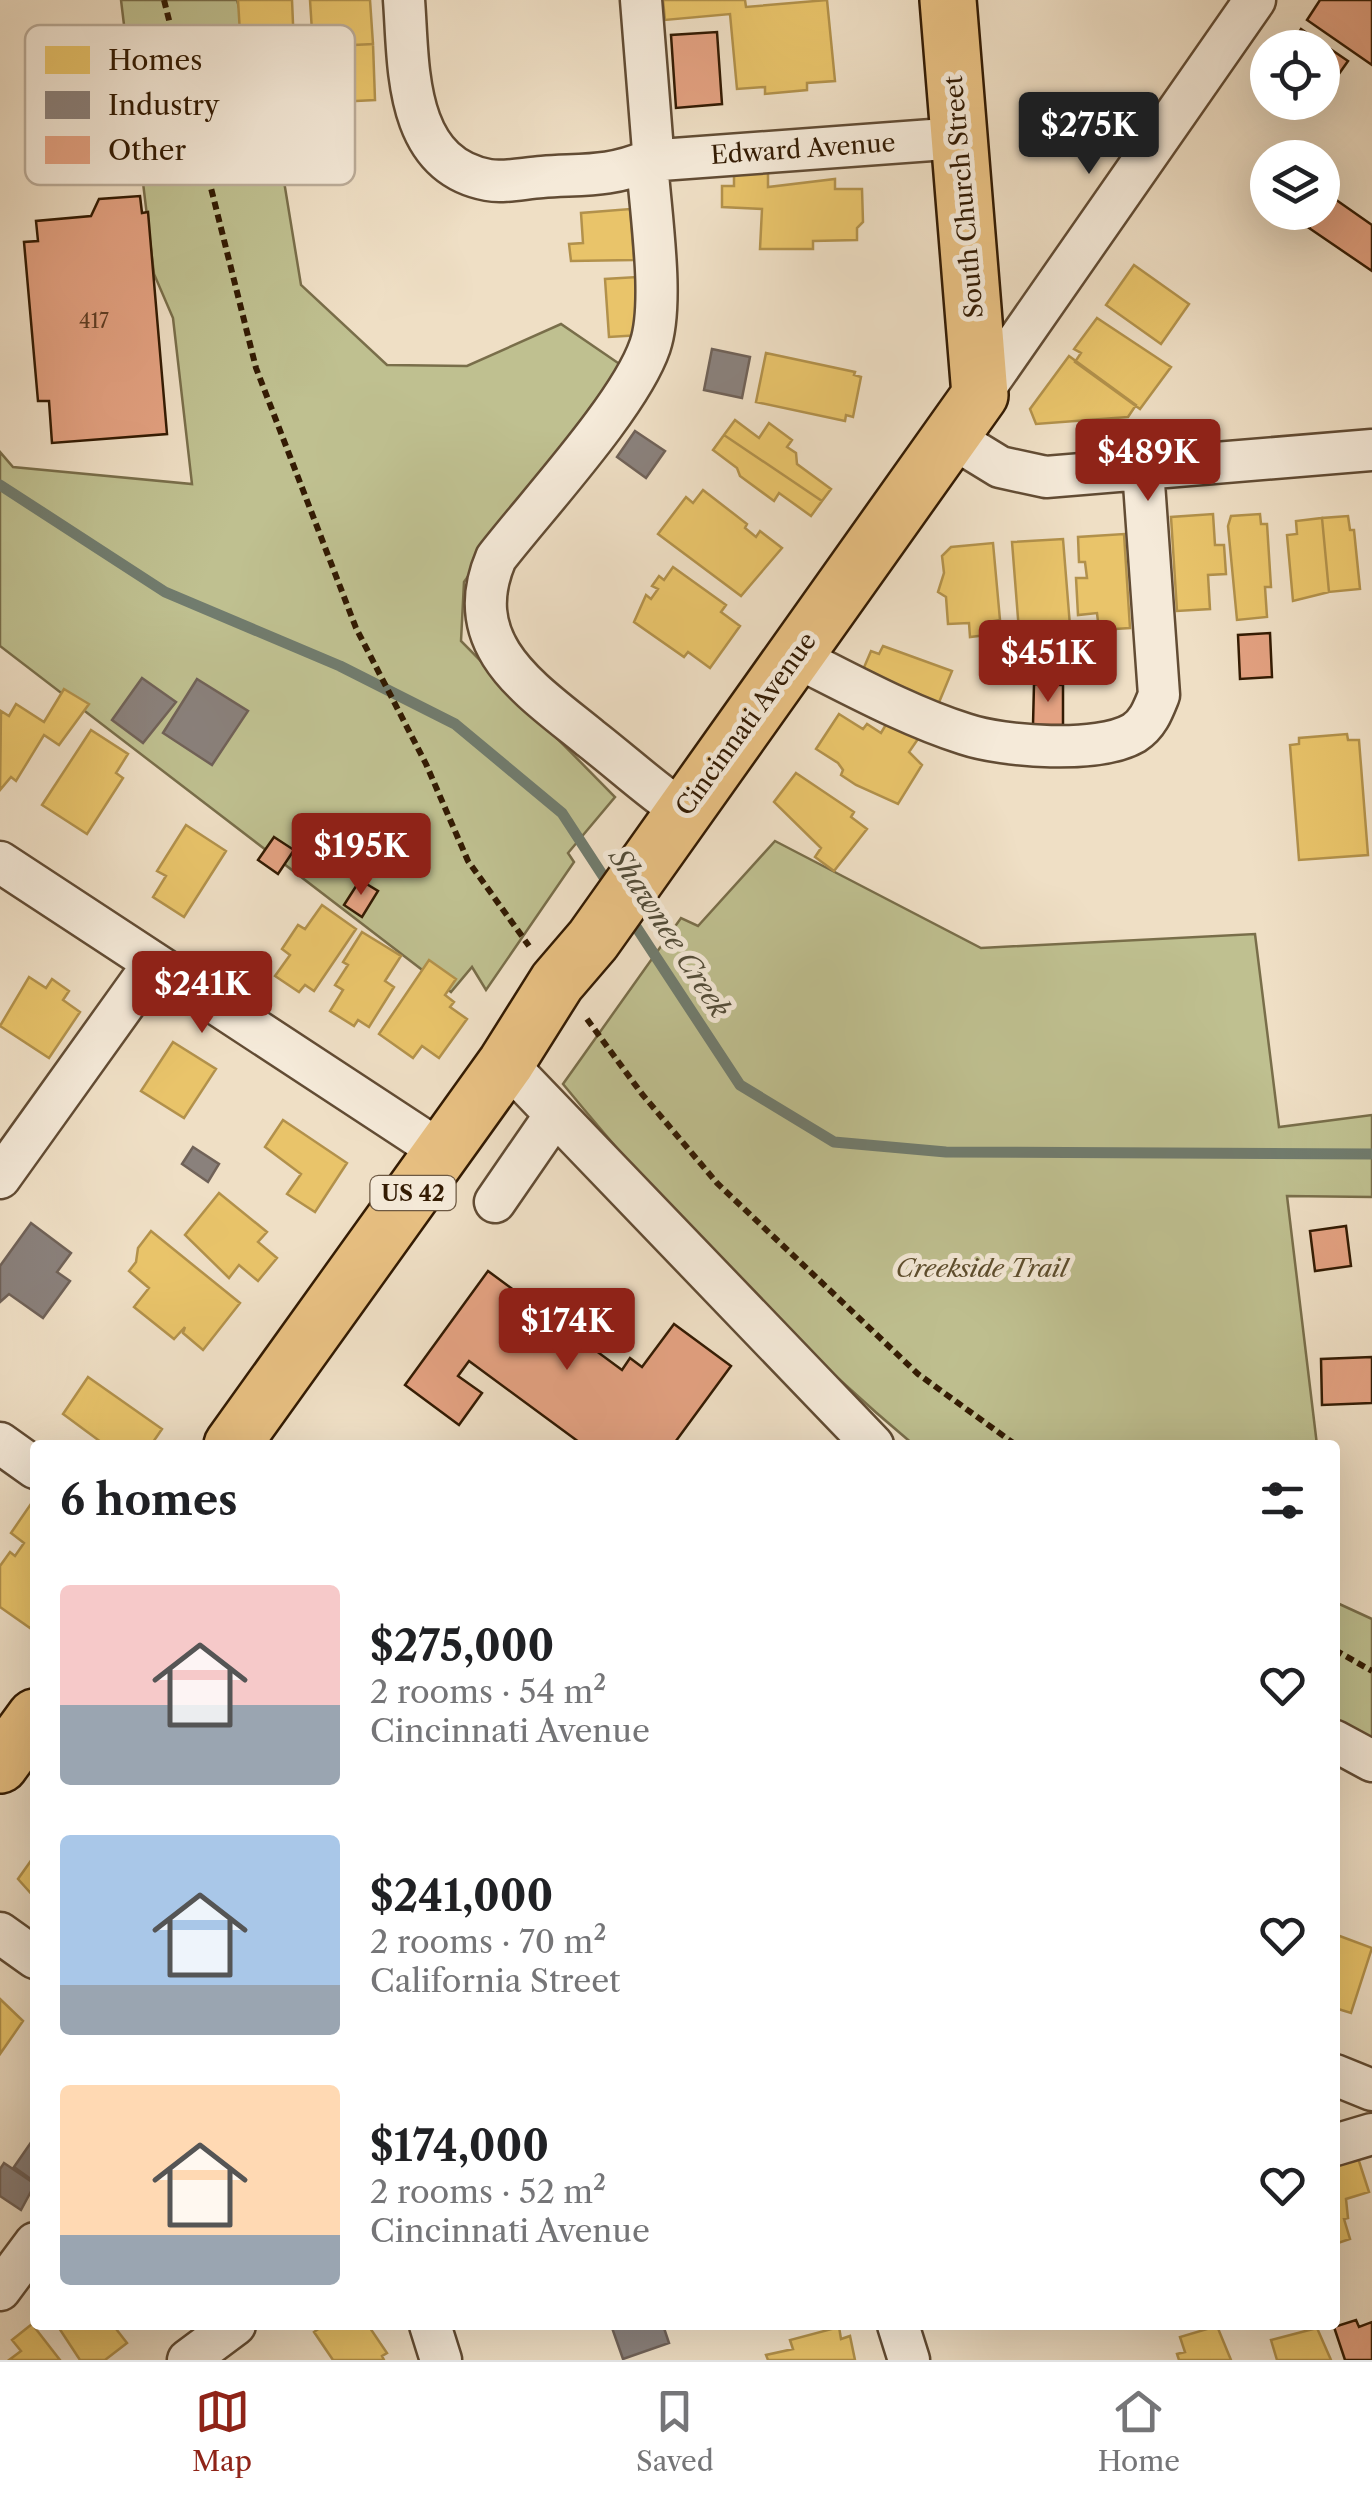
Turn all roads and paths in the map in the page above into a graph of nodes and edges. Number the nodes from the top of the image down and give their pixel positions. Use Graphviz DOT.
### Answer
graph roads {
  1 [pos="164,0"];
  2 [pos="404,0"];
  3 [pos="641,0"];
  4 [pos="948,0"];
  5 [pos="1255,0"];
  6 [pos="170,25"];
  7 [pos="959,138"];
  8 [pos="647,161"];
  9 [pos="210,185"];
  10 [pos="965,416"];
  11 [pos="1372,450"];
  12 [pos="1143,469"];
  13 [pos="796,656"];
  14 [pos="676,818"];
  15 [pos="0,862"];
  16 [pos="154,963"];
  17 [pos="557,982"];
  18 [pos="506,1062"];
  19 [pos="556,1115"];
  20 [pos="442,1152"];
  21 [pos="0,1178"];
  22 [pos="495,1202"];
  23 [pos="236,1440"];
  24 [pos="868,1440"];
  25 [pos="1009,1440"];
  26 [pos="0,1443"];
  27 [pos="30,1464"];
  28 [pos="1340,1653"];
  29 [pos="1372,1671"];
  30 [pos="30,1723"];
  31 [pos="1340,1744"];
  32 [pos="1372,1761"];
  33 [pos="0,1765"];
  34 [pos="0,1933"];
  35 [pos="30,1954"];
  36 [pos="1340,2077"];
  37 [pos="1372,2090"];
  38 [pos="1372,2134"];
  39 [pos="1340,2143"];
  40 [pos="30,2250"];
  41 [pos="0,2290"];
  42 [pos="227,2330"];
  43 [pos="432,2330"];
  44 [pos="900,2330"];
  45 [pos="188,2360"];
  46 [pos="441,2360"];
  47 [pos="909,2360"];
  1 -- 6 [label="path"];
  2 -- 8 [label="street, Edward Avenue"];
  3 -- 8 [label="street"];
  4 -- 7 [label="highway, South Church Street"];
  5 -- 10 [label="street, Cincinnati Avenue"];
  7 -- 8 [label="street, Edward Avenue"];
  7 -- 10 [label="highway, South Church Street"];
  8 -- 14 [label="street"];
  9 -- 17 [label="path"];
  10 -- 12 [label="street"];
  10 -- 13 [label="highway, Cincinnati Avenue / US 42"];
  11 -- 12 [label="street"];
  12 -- 13 [label="street"];
  13 -- 14 [label="highway, Cincinnati Avenue / US 42"];
  14 -- 17 [label="highway, Cincinnati Avenue / US 42"];
  15 -- 16 [label="street"];
  16 -- 20 [label="street"];
  16 -- 21 [label="street"];
  17 -- 18 [label="highway, Cincinnati Avenue / US 42"];
  17 -- 25 [label="path"];
  18 -- 19 [label="street"];
  18 -- 20 [label="highway, Cincinnati Avenue / US 42"];
  19 -- 22 [label="street"];
  19 -- 24 [label="street"];
  20 -- 23 [label="highway, Cincinnati Avenue / US 42"];
  26 -- 27 [label="street"];
  28 -- 29 [label="path"];
  30 -- 33 [label="highway"];
  31 -- 32 [label="street"];
  34 -- 35 [label="street"];
  36 -- 37 [label="street"];
  38 -- 39 [label="street"];
  40 -- 41 [label="street"];
  42 -- 45 [label="street"];
  43 -- 46 [label="street"];
  44 -- 47 [label="street"];
}
